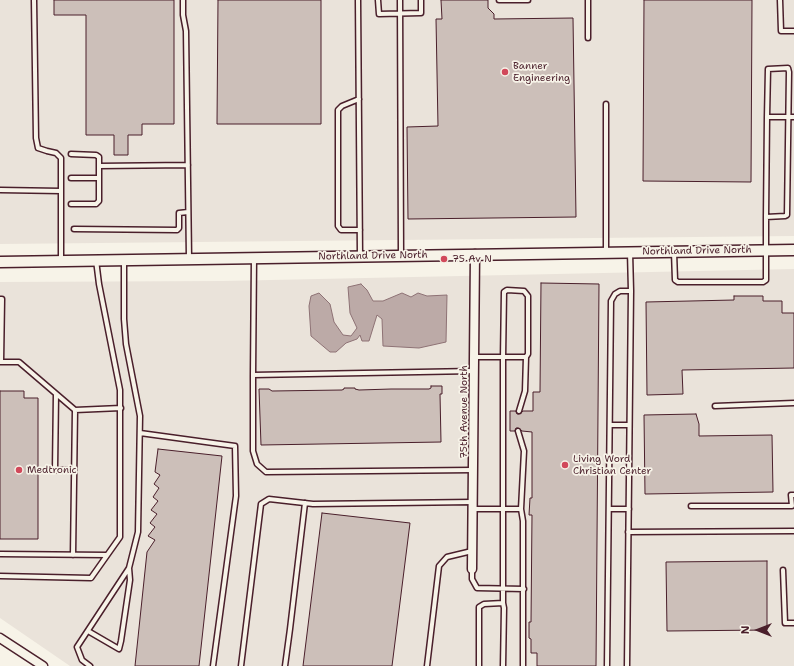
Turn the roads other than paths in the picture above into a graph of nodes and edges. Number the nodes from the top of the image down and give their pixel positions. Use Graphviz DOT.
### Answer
graph roads {
  1 [pos="34,0"];
  2 [pos="183,0"];
  3 [pos="358,0"];
  4 [pos="378,0"];
  5 [pos="400,0"];
  6 [pos="421,0"];
  7 [pos="499,0"];
  8 [pos="528,0"];
  9 [pos="588,0"];
  10 [pos="780,0"];
  11 [pos="400,14"];
  12 [pos="794,31"];
  13 [pos="588,38"];
  14 [pos="359,100"];
  15 [pos="606,104"];
  16 [pos="767,117"];
  17 [pos="789,117"];
  18 [pos="794,117"];
  19 [pos="71,154"];
  20 [pos="188,165"];
  21 [pos="99,166"];
  22 [pos="71,178"];
  23 [pos="99,178"];
  24 [pos="0,190"];
  25 [pos="61,190"];
  26 [pos="71,204"];
  27 [pos="188,212"];
  28 [pos="766,217"];
  29 [pos="74,229"];
  30 [pos="360,230"];
  31 [pos="766,250"];
  32 [pos="794,250"];
  33 [pos="606,252"];
  34 [pos="630,252"];
  35 [pos="674,252"];
  36 [pos="476,254"];
  37 [pos="360,256"];
  38 [pos="401,256"];
  39 [pos="254,257"];
  40 [pos="190,258"];
  41 [pos="96,260"];
  42 [pos="124,260"];
  43 [pos="62,261"];
  44 [pos="0,262"];
  45 [pos="631,291"];
  46 [pos="0,299"];
  47 [pos="474,357"];
  48 [pos="526,357"];
  49 [pos="503,358"];
  50 [pos="0,362"];
  51 [pos="474,371"];
  52 [pos="253,375"];
  53 [pos="56,394"];
  54 [pos="794,403"];
  55 [pos="715,406"];
  56 [pos="121,408"];
  57 [pos="75,410"];
  58 [pos="519,411"];
  59 [pos="610,425"];
  60 [pos="629,425"];
  61 [pos="518,432"];
  62 [pos="140,433"];
  63 [pos="74,470"];
  64 [pos="473,470"];
  65 [pos="794,495"];
  66 [pos="305,503"];
  67 [pos="473,506"];
  68 [pos="691,506"];
  69 [pos="502,509"];
  70 [pos="522,509"];
  71 [pos="609,509"];
  72 [pos="629,509"];
  73 [pos="794,531"];
  74 [pos="628,532"];
  75 [pos="472,551"];
  76 [pos="0,554"];
  77 [pos="73,555"];
  78 [pos="108,555"];
  79 [pos="129,568"];
  80 [pos="472,569"];
  81 [pos="783,570"];
  82 [pos="0,576"];
  83 [pos="503,588"];
  84 [pos="524,588"];
  85 [pos="503,603"];
  86 [pos="794,623"];
  87 [pos="88,631"];
  88 [pos="0,638"];
  89 [pos="43,666"];
  90 [pos="90,666"];
  91 [pos="213,666"];
  92 [pos="241,666"];
  93 [pos="285,666"];
  94 [pos="427,666"];
  95 [pos="479,666"];
  96 [pos="503,666"];
  97 [pos="523,666"];
  98 [pos="607,666"];
  99 [pos="627,666"];
  1 -- 25 [label="lane"];
  2 -- 20 [label="lane"];
  3 -- 14 [label="lane"];
  4 -- 11 [label="lane"];
  5 -- 11 [label="lane"];
  6 -- 11 [label="lane"];
  7 -- 8 [label="lane"];
  9 -- 13 [label="lane"];
  10 -- 12 [label="lane"];
  11 -- 38 [label="lane"];
  14 -- 30 [label="lane"];
  14 -- 30 [label="lane"];
  15 -- 33 [label="lane"];
  16 -- 17 [label="lane"];
  16 -- 17 [label="lane"];
  16 -- 28 [label="lane"];
  17 -- 18 [label="lane"];
  17 -- 28 [label="lane"];
  19 -- 21 [label="lane"];
  20 -- 21 [label="lane"];
  20 -- 27 [label="lane"];
  21 -- 23 [label="lane"];
  22 -- 23 [label="lane"];
  23 -- 26 [label="lane"];
  24 -- 25 [label="lane"];
  25 -- 43 [label="lane"];
  27 -- 29 [label="lane"];
  27 -- 40 [label="lane"];
  28 -- 31 [label="lane"];
  30 -- 37 [label="lane"];
  31 -- 32 [label="street, Northland Drive North"];
  31 -- 35 [label="street, Northland Drive North"];
  31 -- 35 [label="lane"];
  33 -- 34 [label="street, Northland Drive North"];
  33 -- 36 [label="street, Northland Drive North"];
  34 -- 35 [label="street, Northland Drive North"];
  34 -- 45 [label="lane"];
  36 -- 38 [label="street, Northland Drive North"];
  36 -- 47 [label="street, 75th Avenue North"];
  37 -- 38 [label="street, Northland Drive North"];
  37 -- 39 [label="street, Northland Drive North"];
  39 -- 40 [label="street, Northland Drive North"];
  39 -- 52 [label="lane"];
  40 -- 42 [label="street, Northland Drive North"];
  41 -- 42 [label="street, Northland Drive North"];
  41 -- 43 [label="street, Northland Drive North"];
  41 -- 56 [label="lane"];
  42 -- 62 [label="lane"];
  43 -- 44 [label="street, Northland Drive North"];
  45 -- 59 [label="lane"];
  45 -- 60 [label="lane"];
  46 -- 50 [label="lane"];
  47 -- 49 [label="lane"];
  47 -- 51 [label="street, 75th Avenue North"];
  48 -- 49 [label="lane"];
  48 -- 49 [label="lane"];
  48 -- 58 [label="lane"];
  49 -- 69 [label="lane"];
  50 -- 53 [label="lane"];
  51 -- 52 [label="lane"];
  51 -- 64 [label="street, 75th Avenue North"];
  52 -- 64 [label="lane"];
  53 -- 57 [label="lane"];
  53 -- 63 [label="lane"];
  54 -- 55 [label="lane"];
  56 -- 57 [label="lane"];
  56 -- 78 [label="lane"];
  57 -- 63 [label="lane"];
  59 -- 60 [label="lane"];
  59 -- 71 [label="lane"];
  60 -- 72 [label="lane"];
  61 -- 70 [label="lane"];
  62 -- 79 [label="lane"];
  62 -- 91 [label="lane"];
  63 -- 77 [label="lane"];
  64 -- 67 [label="street, 75th Avenue North"];
  65 -- 68 [label="lane"];
  66 -- 67 [label="lane"];
  66 -- 92 [label="lane"];
  66 -- 93 [label="lane"];
  67 -- 69 [label="lane"];
  67 -- 75 [label="street, 75th Avenue North"];
  69 -- 70 [label="lane"];
  69 -- 83 [label="lane"];
  70 -- 84 [label="lane"];
  71 -- 72 [label="lane"];
  71 -- 98 [label="lane"];
  72 -- 74 [label="lane"];
  73 -- 74 [label="lane"];
  74 -- 99 [label="lane"];
  75 -- 80 [label="street, 75th Avenue North"];
  75 -- 94 [label="lane"];
  76 -- 77 [label="lane"];
  77 -- 78 [label="lane"];
  78 -- 82 [label="lane"];
  79 -- 87 [label="lane"];
  79 -- 87 [label="lane"];
  80 -- 83 [label="lane"];
  81 -- 86 [label="lane"];
  83 -- 84 [label="lane"];
  83 -- 85 [label="lane"];
  84 -- 97 [label="lane"];
  85 -- 95 [label="lane"];
  85 -- 96 [label="lane"];
  87 -- 90 [label="lane"];
  88 -- 89 [label="street"];
}
